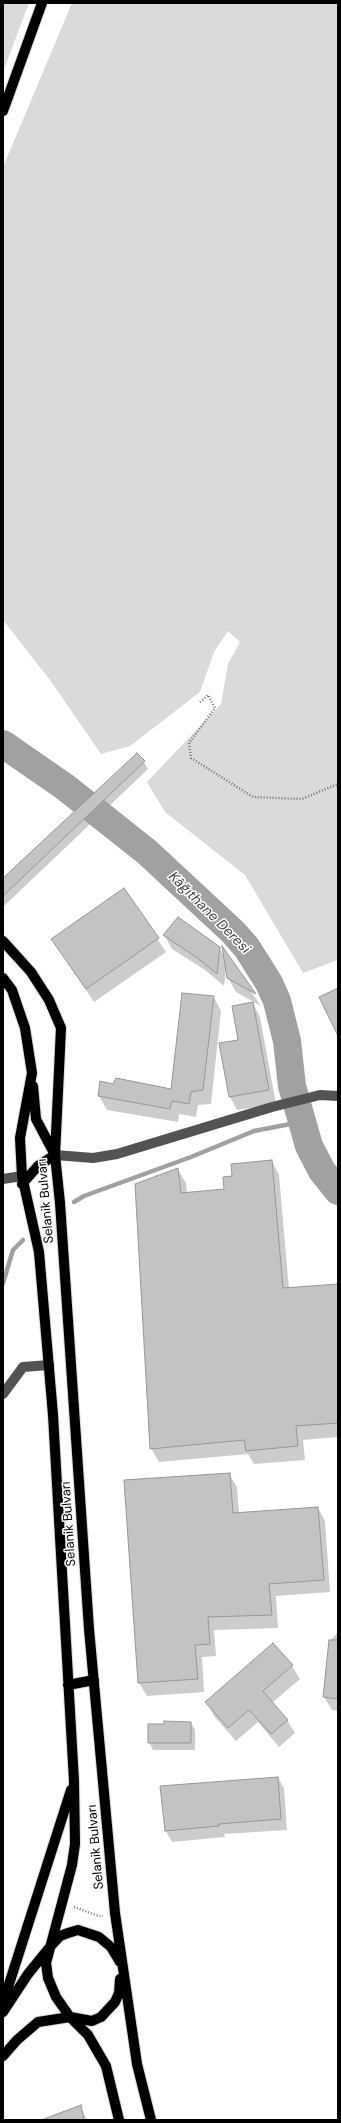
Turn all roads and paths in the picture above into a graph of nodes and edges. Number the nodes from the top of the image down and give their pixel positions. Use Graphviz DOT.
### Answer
graph roads {
  1 [pos="42,3"];
  2 [pos="3,111"];
  3 [pos="200,702"];
  4 [pos="338,784"];
  5 [pos="3,941"];
  6 [pos="3,978"];
  7 [pos="32,1073"];
  8 [pos="338,1096"];
  9 [pos="55,1155"];
  10 [pos="3,1179"];
  11 [pos="22,1180"];
  12 [pos="49,1365"];
  13 [pos="3,1394"];
  14 [pos="94,1680"];
  15 [pos="68,1685"];
  16 [pos="74,1781"];
  17 [pos="63,1903"];
  18 [pos="115,1913"];
  19 [pos="50,1947"];
  20 [pos="122,1966"];
  21 [pos="3,2003"];
  22 [pos="3,2012"];
  23 [pos="70,2017"];
  24 [pos="3,2056"];
  25 [pos="119,2120"];
  26 [pos="151,2120"];
  1 -- 2 [label="main road"];
  3 -- 4 [label="path"];
  5 -- 9 [label="main road, Selanik Bulvarı"];
  6 -- 7 [label="main road, Selanik Bulvarı"];
  7 -- 9 [label="main road"];
  7 -- 11 [label="main road, Selanik Bulvarı"];
  8 -- 9 [label="street"];
  9 -- 11 [label="main road"];
  9 -- 14 [label="main road, Selanik Bulvarı"];
  10 -- 11 [label="street"];
  11 -- 12 [label="main road, Selanik Bulvarı"];
  12 -- 13 [label="street"];
  12 -- 15 [label="main road, Selanik Bulvarı"];
  14 -- 15 [label="main road"];
  14 -- 18 [label="main road, Selanik Bulvarı"];
  15 -- 16 [label="main road, Selanik Bulvarı"];
  16 -- 17 [label="main road, Selanik Bulvarı"];
  16 -- 21 [label="main road"];
  17 -- 18 [label="path"];
  17 -- 19 [label="main road, Selanik Bulvarı"];
  18 -- 20 [label="main road, Selanik Bulvarı"];
  19 -- 20 [label="main road"];
  19 -- 22 [label="main road"];
  19 -- 23 [label="main road"];
  20 -- 23 [label="main road"];
  20 -- 26 [label="main road, Selanik Bulvarı"];
  23 -- 24 [label="main road"];
  23 -- 25 [label="main road"];
}
